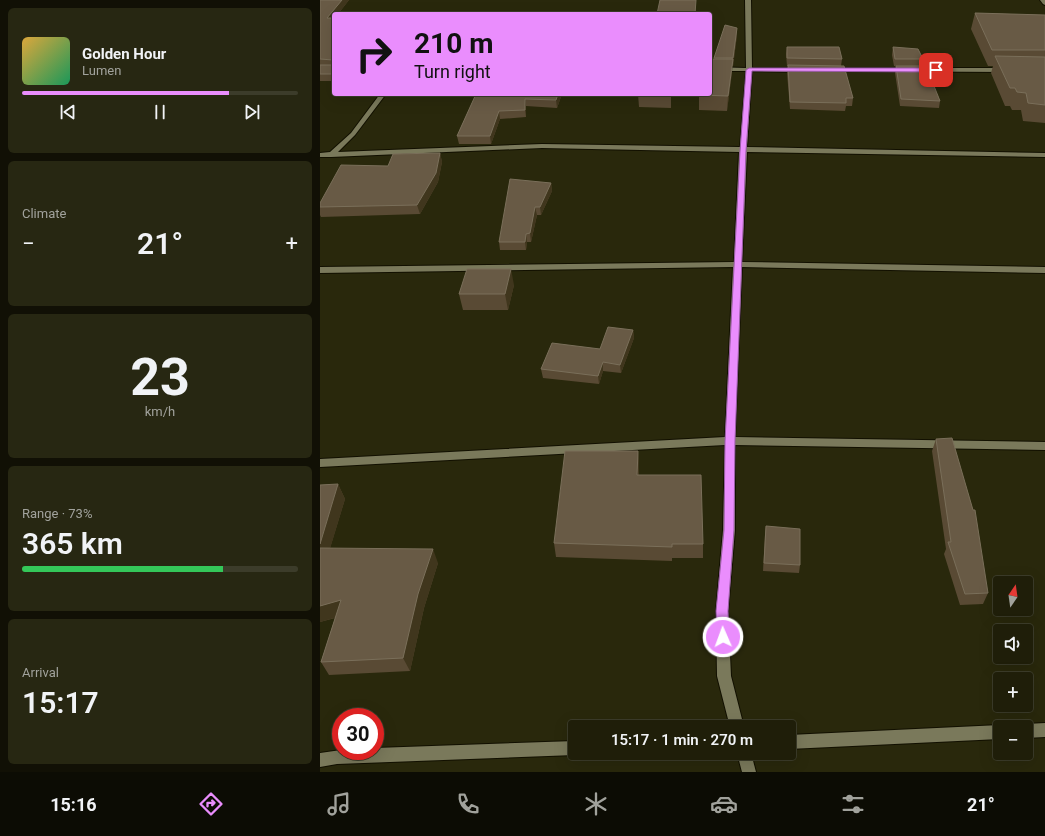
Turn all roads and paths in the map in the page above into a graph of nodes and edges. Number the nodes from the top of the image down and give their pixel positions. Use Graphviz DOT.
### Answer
graph roads {
  1 [pos="748,0"];
  2 [pos="1043,0"];
  3 [pos="1045,3"];
  4 [pos="712,69"];
  5 [pos="749,70"];
  6 [pos="811,70"];
  7 [pos="827,70"];
  8 [pos="1014,70"];
  9 [pos="382,96"];
  10 [pos="743,151"];
  11 [pos="320,155"];
  12 [pos="331,155"];
  13 [pos="1045,155"];
  14 [pos="739,264"];
  15 [pos="320,270"];
  16 [pos="1045,270"];
  17 [pos="730,441"];
  18 [pos="1045,446"];
  19 [pos="320,463"];
  20 [pos="735,720"];
  21 [pos="1045,730"];
  22 [pos="1033,731"];
  23 [pos="993,732"];
  24 [pos="796,742"];
  25 [pos="568,748"];
  26 [pos="320,760"];
  27 [pos="746,760"];
  28 [pos="749,772"];
  1 -- 5 [label="street"];
  2 -- 3 [label="street"];
  4 -- 5 [label="street"];
  5 -- 6 [label="street"];
  5 -- 10 [label="street"];
  7 -- 8 [label="street"];
  9 -- 12 [label="street"];
  10 -- 12 [label="street"];
  10 -- 13 [label="street"];
  10 -- 14 [label="street"];
  11 -- 12 [label="street"];
  14 -- 15 [label="street"];
  14 -- 16 [label="street"];
  14 -- 17 [label="street"];
  17 -- 18 [label="street"];
  17 -- 19 [label="street"];
  17 -- 20 [label="street"];
  21 -- 22 [label="street"];
  23 -- 24 [label="street"];
  25 -- 26 [label="street"];
  27 -- 28 [label="street"];
}
